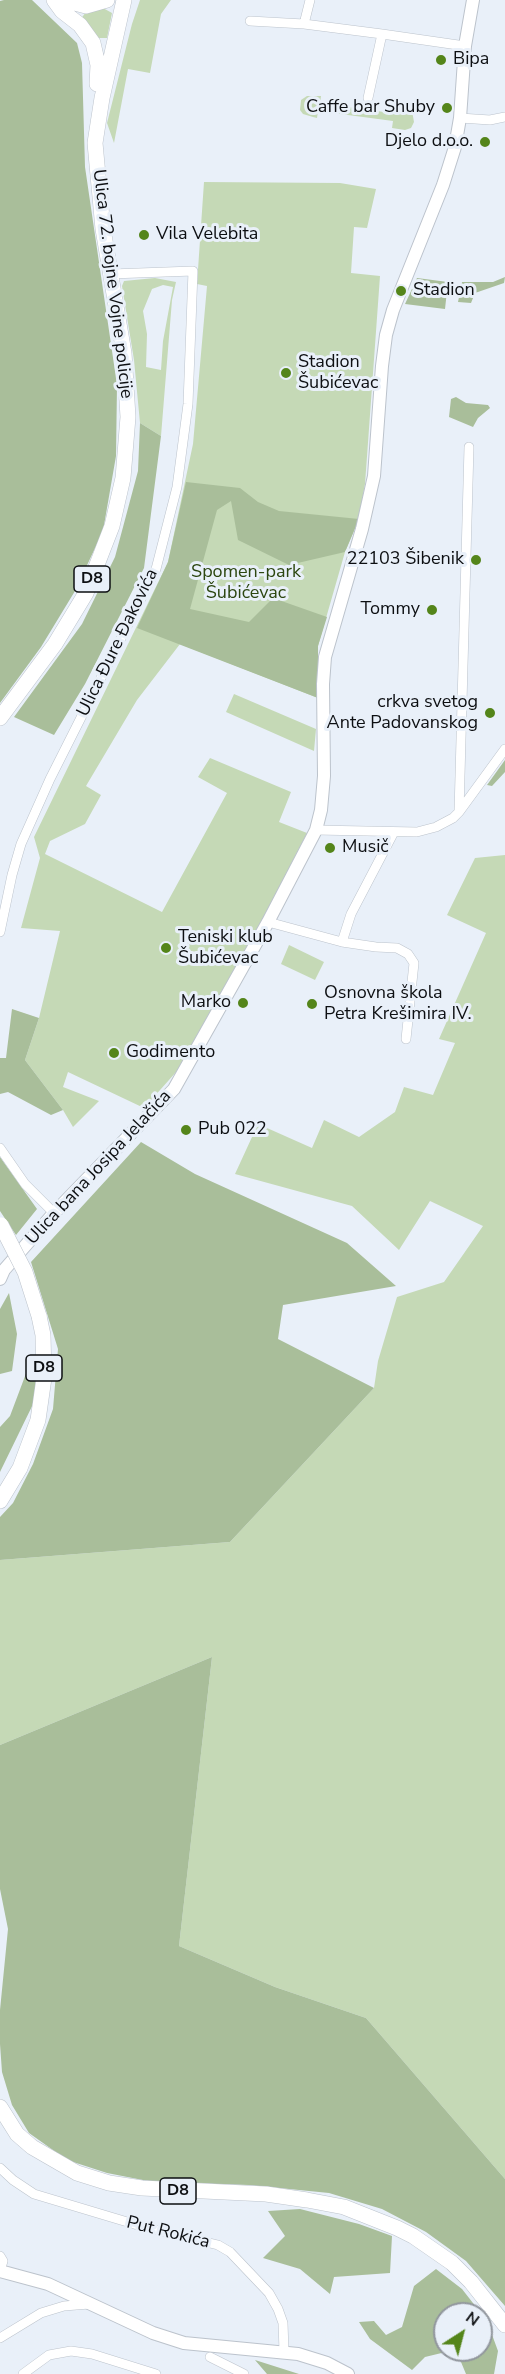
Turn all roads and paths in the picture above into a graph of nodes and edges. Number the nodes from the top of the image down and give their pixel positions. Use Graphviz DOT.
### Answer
graph roads {
  1 [pos="54,0"];
  2 [pos="63,0"];
  3 [pos="107,0"];
  4 [pos="124,0"];
  5 [pos="133,0"];
  6 [pos="310,0"];
  7 [pos="473,0"];
  8 [pos="250,21"];
  9 [pos="304,24"];
  10 [pos="382,34"];
  11 [pos="114,40"];
  12 [pos="465,46"];
  13 [pos="102,98"];
  14 [pos="368,98"];
  15 [pos="505,117"];
  16 [pos="460,118"];
  17 [pos="111,274"];
  18 [pos="469,447"];
  19 [pos="0,718"];
  20 [pos="505,749"];
  21 [pos="459,812"];
  22 [pos="316,830"];
  23 [pos="394,832"];
  24 [pos="268,922"];
  25 [pos="0,932"];
  26 [pos="342,942"];
  27 [pos="406,1040"];
  28 [pos="0,1148"];
  29 [pos="54,1214"];
  30 [pos="0,1224"];
  31 [pos="1,1272"];
  32 [pos="0,1501"];
  33 [pos="0,2107"];
  34 [pos="0,2168"];
  35 [pos="0,2256"];
  36 [pos="0,2271"];
  37 [pos="88,2304"];
  38 [pos="505,2325"];
  39 [pos="0,2338"];
  40 [pos="284,2351"];
  41 [pos="210,2357"];
  42 [pos="23,2374"];
  43 [pos="156,2374"];
  44 [pos="244,2374"];
  45 [pos="348,2374"];
  1 -- 13 [label="main road"];
  2 -- 3 [label="main road"];
  4 -- 11 [label="main road, Ulica 72. bojne Vojne policije / D8"];
  5 -- 11 [label="main road"];
  6 -- 9 [label="street"];
  7 -- 12 [label="street, Ulica bana Josipa Jelačića"];
  8 -- 9 [label="street"];
  9 -- 10 [label="street"];
  10 -- 12 [label="street"];
  10 -- 14 [label="street"];
  11 -- 13 [label="main road, Ulica 72. bojne Vojne policije / D8"];
  12 -- 16 [label="street, Ulica bana Josipa Jelačića"];
  13 -- 17 [label="main road, Ulica 72. bojne Vojne policije / D8"];
  15 -- 16 [label="street"];
  16 -- 22 [label="street, Ulica bana Josipa Jelačića"];
  17 -- 19 [label="main road, Ulica 72. bojne Vojne policije / D8"];
  17 -- 25 [label="street, Ulica Đure Đakovića"];
  18 -- 21 [label="street"];
  20 -- 21 [label="street"];
  21 -- 23 [label="street"];
  22 -- 23 [label="street"];
  22 -- 24 [label="street, Ulica bana Josipa Jelačića"];
  23 -- 26 [label="street"];
  24 -- 26 [label="street"];
  24 -- 29 [label="street, Ulica bana Josipa Jelačića"];
  26 -- 27 [label="street"];
  28 -- 29 [label="street"];
  29 -- 31 [label="street, Ulica bana Josipa Jelačića"];
  30 -- 32 [label="main road, D8, bridge"];
  33 -- 38 [label="main road, D8"];
  34 -- 40 [label="street, Put Rokića"];
  35 -- 36 [label="street"];
  36 -- 37 [label="street"];
  37 -- 39 [label="street"];
  37 -- 40 [label="street"];
  40 -- 45 [label="street"];
  41 -- 44 [label="street"];
  42 -- 43 [label="street"];
}
